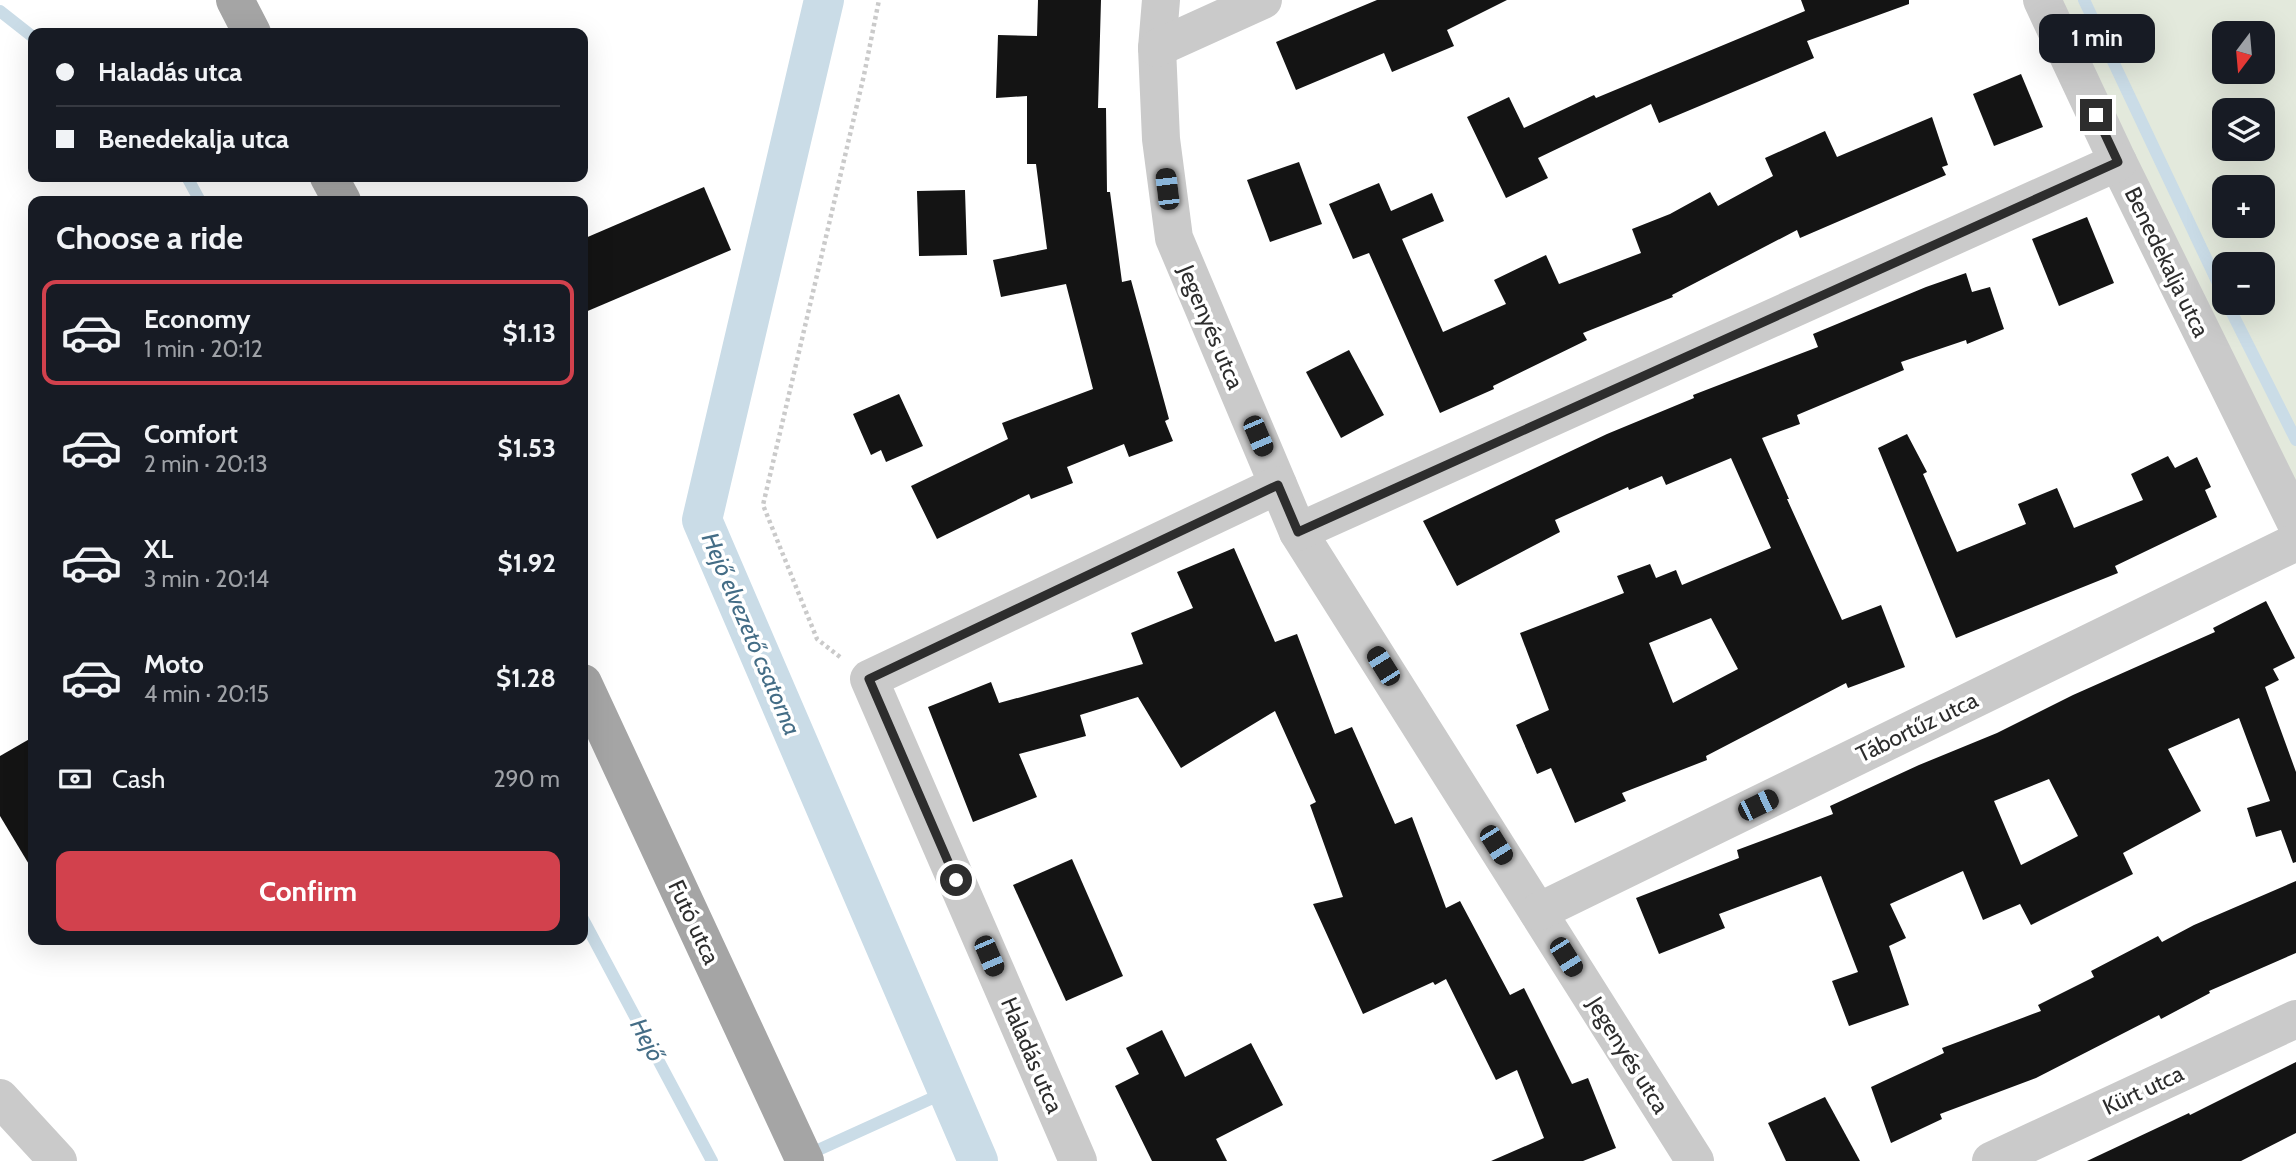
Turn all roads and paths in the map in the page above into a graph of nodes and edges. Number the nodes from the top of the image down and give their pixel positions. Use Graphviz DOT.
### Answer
graph roads {
  1 [pos="234,0"];
  2 [pos="879,0"];
  3 [pos="1161,0"];
  4 [pos="1263,0"];
  5 [pos="2042,0"];
  6 [pos="249,28"];
  7 [pos="1157,48"];
  8 [pos="2118,162"];
  9 [pos="1278,485"];
  10 [pos="2296,523"];
  11 [pos="1298,532"];
  12 [pos="2296,542"];
  13 [pos="869,679"];
  14 [pos="588,694"];
  15 [pos="1538,912"];
  16 [pos="2296,1019"];
  17 [pos="0,1098"];
  18 [pos="802,1154"];
  19 [pos="58,1161"];
  20 [pos="1077,1161"];
  21 [pos="1695,1161"];
  22 [pos="1991,1161"];
  1 -- 6 [label="main road"];
  2 -- 13 [label="path"];
  3 -- 7 [label="street, Jegenyés utca"];
  4 -- 7 [label="street"];
  5 -- 8 [label="street, Benedekalja utca"];
  7 -- 9 [label="street, Jegenyés utca"];
  8 -- 10 [label="street, Benedekalja utca"];
  8 -- 11 [label="street"];
  9 -- 11 [label="street, Jegenyés utca"];
  9 -- 13 [label="street"];
  11 -- 15 [label="street, Jegenyés utca"];
  12 -- 15 [label="street, Tábortűz utca"];
  13 -- 20 [label="street, Haladás utca"];
  14 -- 18 [label="main road, Futó utca"];
  15 -- 21 [label="street, Jegenyés utca"];
  16 -- 22 [label="street, Kürt utca"];
  17 -- 19 [label="street"];
}
